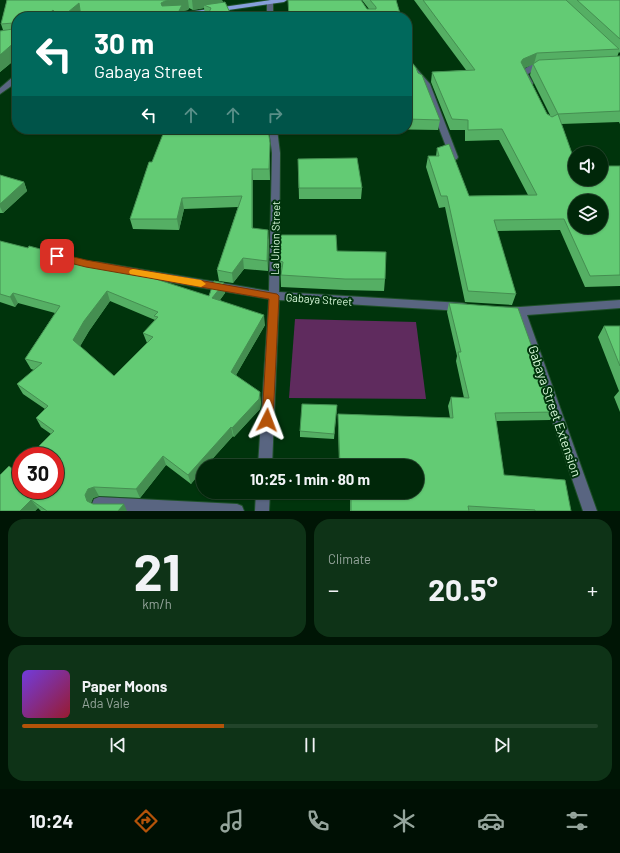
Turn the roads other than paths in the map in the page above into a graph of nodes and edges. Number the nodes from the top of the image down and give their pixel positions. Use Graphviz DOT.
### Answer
graph roads {
  1 [pos="284,0"];
  2 [pos="270,2"];
  3 [pos="201,12"];
  4 [pos="270,12"];
  5 [pos="550,66"];
  6 [pos="412,67"];
  7 [pos="12,82"];
  8 [pos="0,92"];
  9 [pos="533,92"];
  10 [pos="274,134"];
  11 [pos="456,162"];
  12 [pos="86,264"];
  13 [pos="274,296"];
  14 [pos="620,304"];
  15 [pos="473,308"];
  16 [pos="496,309"];
  17 [pos="520,310"];
  18 [pos="265,459"];
  19 [pos="263,499"];
  20 [pos="99,504"];
  21 [pos="237,511"];
  22 [pos="262,511"];
  23 [pos="590,511"];
  1 -- 2 [label="main road"];
  2 -- 3 [label="main road"];
  2 -- 4 [label="street"];
  5 -- 9 [label="street"];
  6 -- 11 [label="street"];
  7 -- 8 [label="street"];
  10 -- 13 [label="street, La Union Street"];
  12 -- 13 [label="street, Gabaya Street"];
  13 -- 15 [label="street, Gabaya Street"];
  13 -- 18 [label="street, La Union Street"];
  14 -- 17 [label="street"];
  16 -- 17 [label="street"];
  17 -- 23 [label="street, Gabaya Street Extension"];
  19 -- 22 [label="street"];
  20 -- 21 [label="street"];
}
